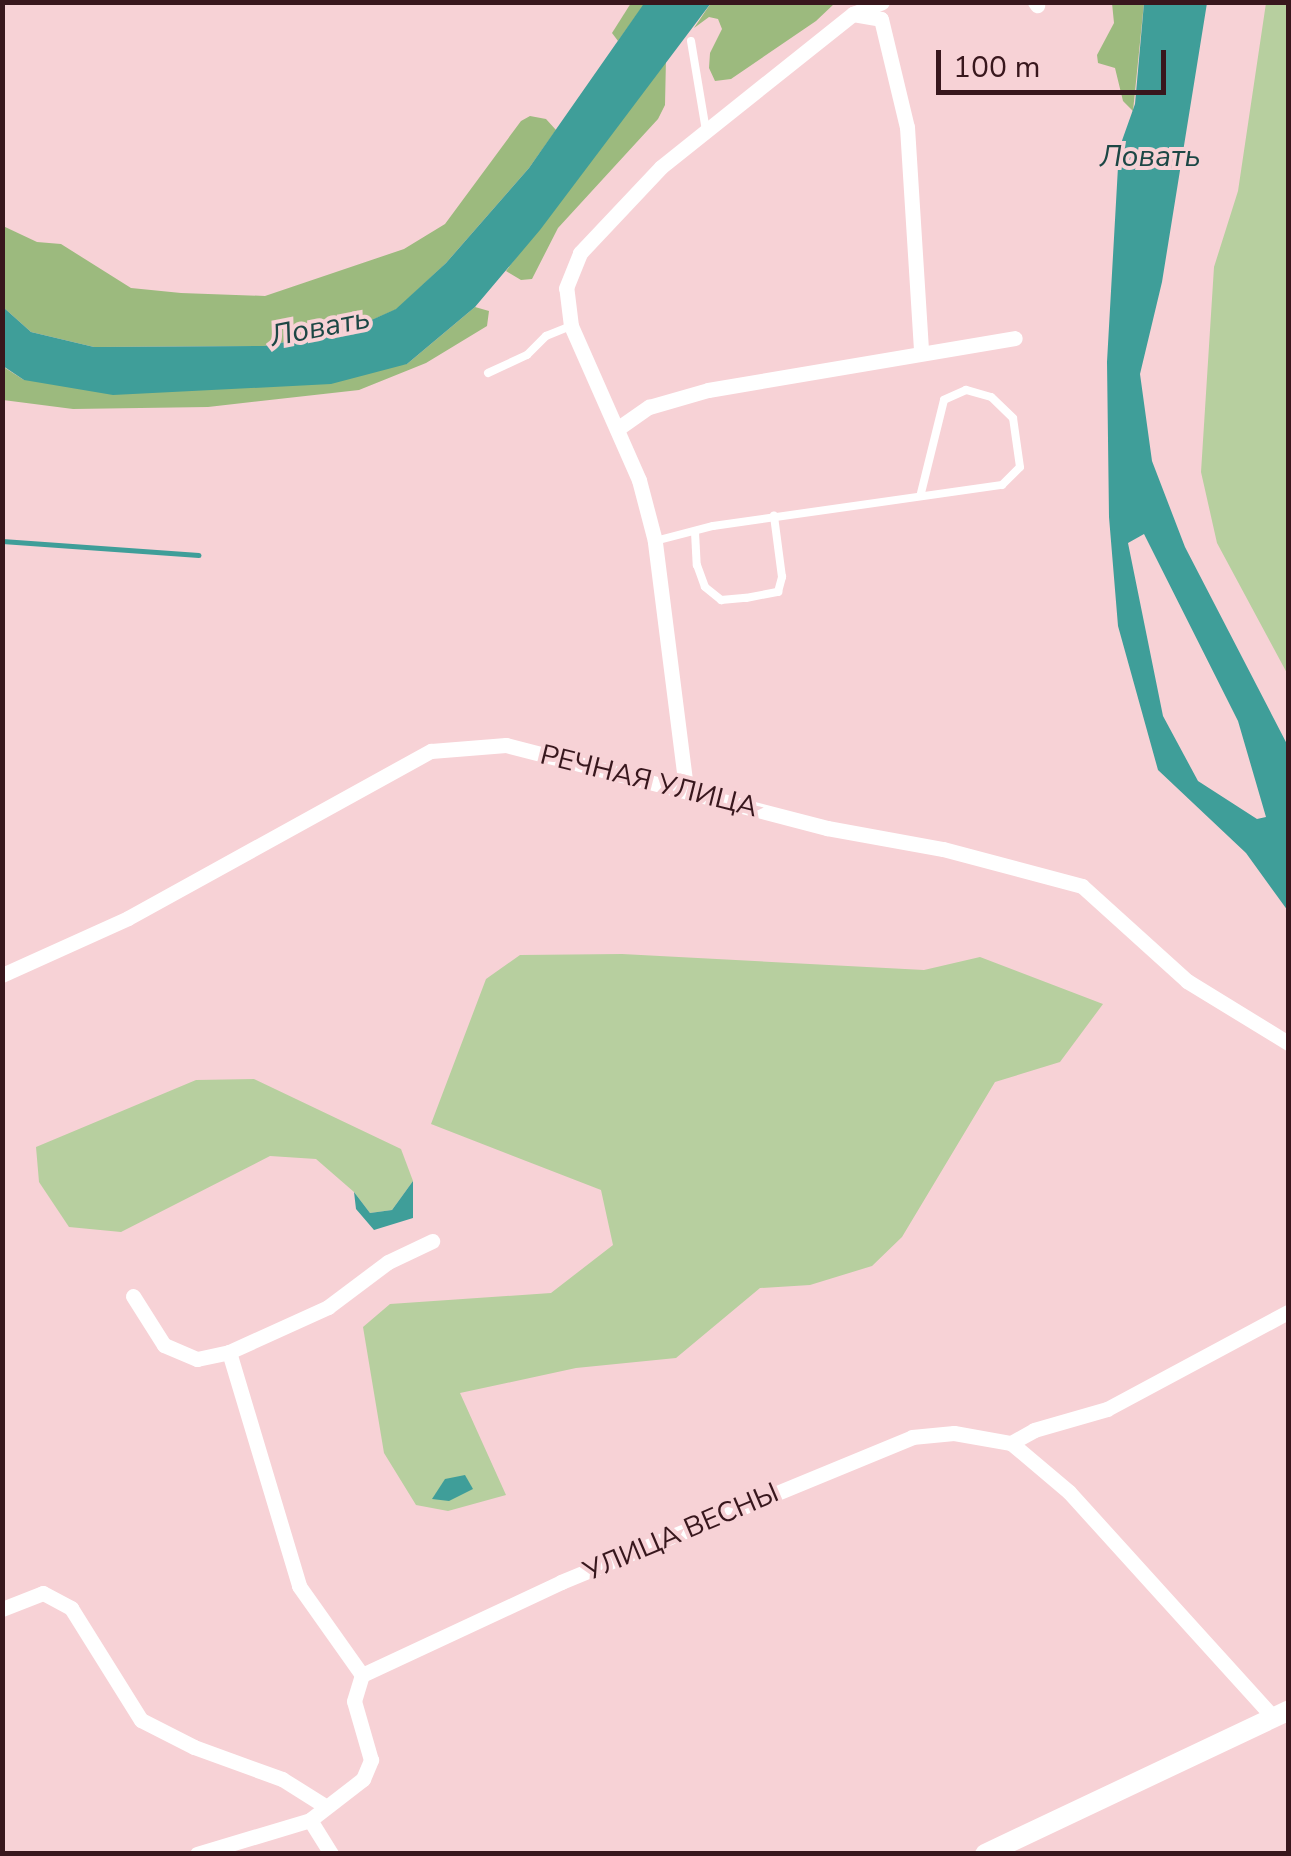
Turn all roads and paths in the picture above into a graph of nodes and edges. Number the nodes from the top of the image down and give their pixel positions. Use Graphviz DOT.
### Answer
graph roads {
  1 [pos="882,2"];
  2 [pos="853,14"];
  3 [pos="691,41"];
  4 [pos="706,131"];
  5 [pos="571,326"];
  6 [pos="1015,338"];
  7 [pos="921,352"];
  8 [pos="488,374"];
  9 [pos="617,429"];
  10 [pos="921,493"];
  11 [pos="774,516"];
  12 [pos="695,532"];
  13 [pos="655,541"];
  14 [pos="686,788"];
  15 [pos="2,975"];
  16 [pos="1288,1044"];
  17 [pos="432,1241"];
  18 [pos="132,1296"];
  19 [pos="1288,1312"];
  20 [pos="229,1352"];
  21 [pos="1011,1443"];
  22 [pos="2,1609"];
  23 [pos="362,1675"];
  24 [pos="1281,1714"];
  25 [pos="325,1806"];
  26 [pos="310,1820"];
  27 [pos="197,1854"];
  28 [pos="331,1854"];
  29 [pos="986,1854"];
  1 -- 2 [label="street"];
  2 -- 4 [label="street"];
  2 -- 7 [label="street"];
  3 -- 4 [label="lane"];
  4 -- 5 [label="street"];
  5 -- 8 [label="lane"];
  5 -- 9 [label="street"];
  6 -- 7 [label="street"];
  7 -- 9 [label="street"];
  9 -- 13 [label="street"];
  10 -- 10 [label="lane"];
  10 -- 11 [label="lane"];
  11 -- 12 [label="lane"];
  11 -- 12 [label="lane"];
  12 -- 13 [label="lane"];
  13 -- 14 [label="street"];
  14 -- 15 [label="street, РЕЧНАЯ УЛИЦА"];
  14 -- 16 [label="street, РЕЧНАЯ УЛИЦА"];
  17 -- 20 [label="street"];
  18 -- 20 [label="street"];
  19 -- 21 [label="street"];
  20 -- 23 [label="street"];
  21 -- 23 [label="street, УЛИЦА ВЕСНЫ"];
  21 -- 24 [label="street"];
  22 -- 25 [label="street"];
  23 -- 25 [label="street"];
  24 -- 29 [label="street"];
  25 -- 26 [label="street"];
  26 -- 27 [label="street"];
  26 -- 28 [label="street"];
}
